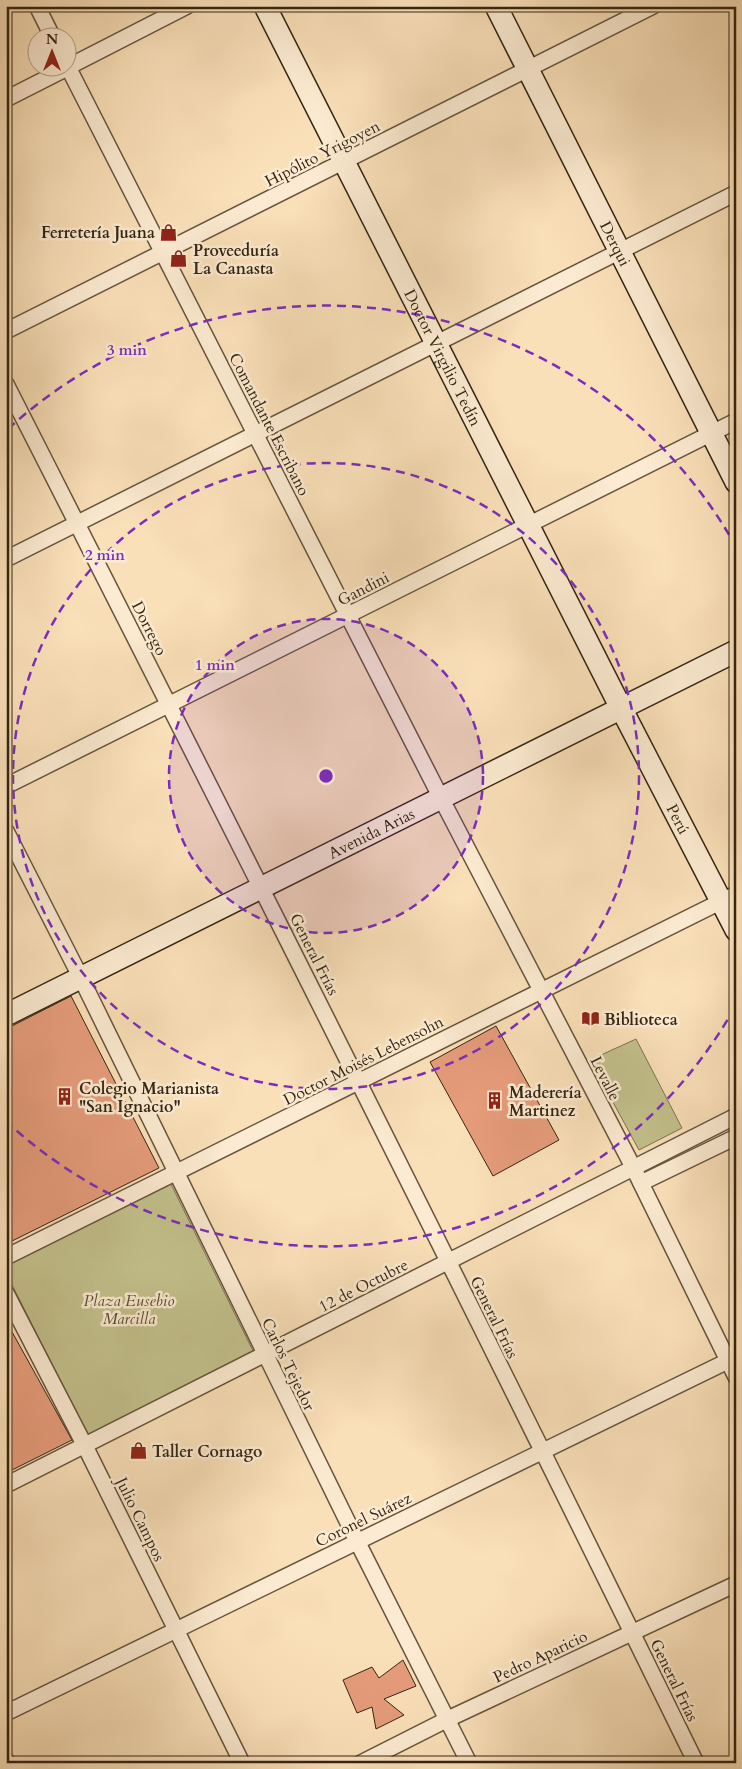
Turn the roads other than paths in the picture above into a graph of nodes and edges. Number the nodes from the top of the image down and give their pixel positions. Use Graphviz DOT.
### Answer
graph roads {
  1 [pos="37,6"];
  2 [pos="187,6"];
  3 [pos="265,6"];
  4 [pos="496,6"];
  5 [pos="653,6"];
  6 [pos="48,28"];
  7 [pos="78,62"];
  8 [pos="528,69"];
  9 [pos="46,78"];
  10 [pos="74,78"];
  11 [pos="6,98"];
  12 [pos="344,162"];
  13 [pos="736,192"];
  14 [pos="619,251"];
  15 [pos="162,253"];
  16 [pos="6,331"];
  17 [pos="436,343"];
  18 [pos="6,384"];
  19 [pos="736,421"];
  20 [pos="711,433"];
  21 [pos="255,434"];
  22 [pos="736,482"];
  23 [pos="77,523"];
  24 [pos="528,525"];
  25 [pos="6,559"];
  26 [pos="348,615"];
  27 [pos="736,651"];
  28 [pos="169,705"];
  29 [pos="620,708"];
  30 [pos="6,786"];
  31 [pos="441,798"];
  32 [pos="6,831"];
  33 [pos="262,887"];
  34 [pos="728,897"];
  35 [pos="736,930"];
  36 [pos="81,978"];
  37 [pos="541,991"];
  38 [pos="6,1015"];
  39 [pos="359,1082"];
  40 [pos="736,1116"];
  41 [pos="736,1137"];
  42 [pos="633,1167"];
  43 [pos="176,1173"];
  44 [pos="641,1183"];
  45 [pos="6,1258"];
  46 [pos="448,1262"];
  47 [pos="6,1293"];
  48 [pos="265,1355"];
  49 [pos="732,1359"];
  50 [pos="736,1377"];
  51 [pos="85,1446"];
  52 [pos="542,1451"];
  53 [pos="6,1485"];
  54 [pos="357,1541"];
  55 [pos="736,1584"];
  56 [pos="176,1630"];
  57 [pos="632,1633"];
  58 [pos="6,1713"];
  59 [pos="448,1719"];
  60 [pos="242,1763"];
  61 [pos="361,1763"];
  62 [pos="469,1763"];
  63 [pos="696,1763"];
  1 -- 6 [label="street"];
  2 -- 7 [label="street"];
  3 -- 12 [label="main road, Doctor Virgilio Tedín"];
  4 -- 8 [label="main road, Derqui"];
  5 -- 8 [label="street, Hipólito Yrigoyen"];
  8 -- 12 [label="street, Hipólito Yrigoyen"];
  8 -- 14 [label="main road, Derqui"];
  9 -- 11 [label="street"];
  10 -- 15 [label="street, Comandante Escribano"];
  12 -- 15 [label="street, Hipólito Yrigoyen"];
  12 -- 17 [label="main road, Doctor Virgilio Tedín"];
  13 -- 14 [label="street"];
  14 -- 17 [label="street"];
  14 -- 20 [label="main road, Derqui"];
  15 -- 16 [label="street, Hipólito Yrigoyen"];
  15 -- 21 [label="street, Comandante Escribano"];
  17 -- 21 [label="street"];
  17 -- 24 [label="main road, Doctor Virgilio Tedín"];
  18 -- 23 [label="street, Dorrego"];
  19 -- 20 [label="street, Gandini"];
  20 -- 22 [label="main road, Derqui"];
  20 -- 24 [label="street, Gandini"];
  21 -- 23 [label="street"];
  21 -- 26 [label="street, Comandante Escribano"];
  23 -- 25 [label="street"];
  23 -- 28 [label="street, Dorrego"];
  24 -- 26 [label="street, Gandini"];
  24 -- 29 [label="main road, Doctor Virgilio Tedín"];
  26 -- 28 [label="street, Gandini"];
  26 -- 31 [label="street, Comandante Escribano"];
  27 -- 29 [label="main road, Avenida Arias"];
  28 -- 30 [label="street, Gandini"];
  28 -- 33 [label="street, Dorrego"];
  29 -- 31 [label="main road, Avenida Arias"];
  29 -- 34 [label="main road, Perú"];
  31 -- 33 [label="main road, Avenida Arias"];
  31 -- 37 [label="street, Levalle"];
  32 -- 36 [label="street, Carlos Tejedor"];
  33 -- 36 [label="main road, Avenida Arias"];
  33 -- 39 [label="street, General Frías"];
  34 -- 35 [label="main road, Perú"];
  34 -- 37 [label="street, Doctor Moisés Lebensohn"];
  36 -- 38 [label="main road, Avenida Arias"];
  36 -- 43 [label="street, Carlos Tejedor"];
  37 -- 39 [label="street, Doctor Moisés Lebensohn"];
  37 -- 42 [label="street, Levalle"];
  39 -- 43 [label="street, Doctor Moisés Lebensohn"];
  39 -- 46 [label="street, General Frías"];
  40 -- 42 [label="street, 12 de Octubre"];
  41 -- 44 [label="street"];
  42 -- 44 [label="street, Levalle"];
  42 -- 46 [label="street, 12 de Octubre"];
  43 -- 45 [label="street, Doctor Moisés Lebensohn"];
  43 -- 48 [label="street, Carlos Tejedor"];
  44 -- 49 [label="street, Levalle"];
  46 -- 48 [label="street, 12 de Octubre"];
  46 -- 52 [label="street, General Frías"];
  47 -- 51 [label="street, Julio Campos"];
  48 -- 51 [label="street, 12 de Octubre"];
  48 -- 54 [label="street, Carlos Tejedor"];
  49 -- 50 [label="street, Levalle"];
  49 -- 52 [label="street, Coronel Suárez"];
  51 -- 53 [label="street, 12 de Octubre"];
  51 -- 56 [label="street, Julio Campos"];
  52 -- 54 [label="street, Coronel Suárez"];
  52 -- 57 [label="street, General Frías"];
  54 -- 56 [label="street, Coronel Suárez"];
  54 -- 59 [label="street, Carlos Tejedor"];
  55 -- 57 [label="street, Pedro Aparicio"];
  56 -- 58 [label="street, Coronel Suárez"];
  56 -- 60 [label="street, Julio Campos"];
  57 -- 59 [label="street, Pedro Aparicio"];
  57 -- 63 [label="street, General Frías"];
  59 -- 61 [label="street, Pedro Aparicio"];
  59 -- 62 [label="street, Carlos Tejedor"];
}
